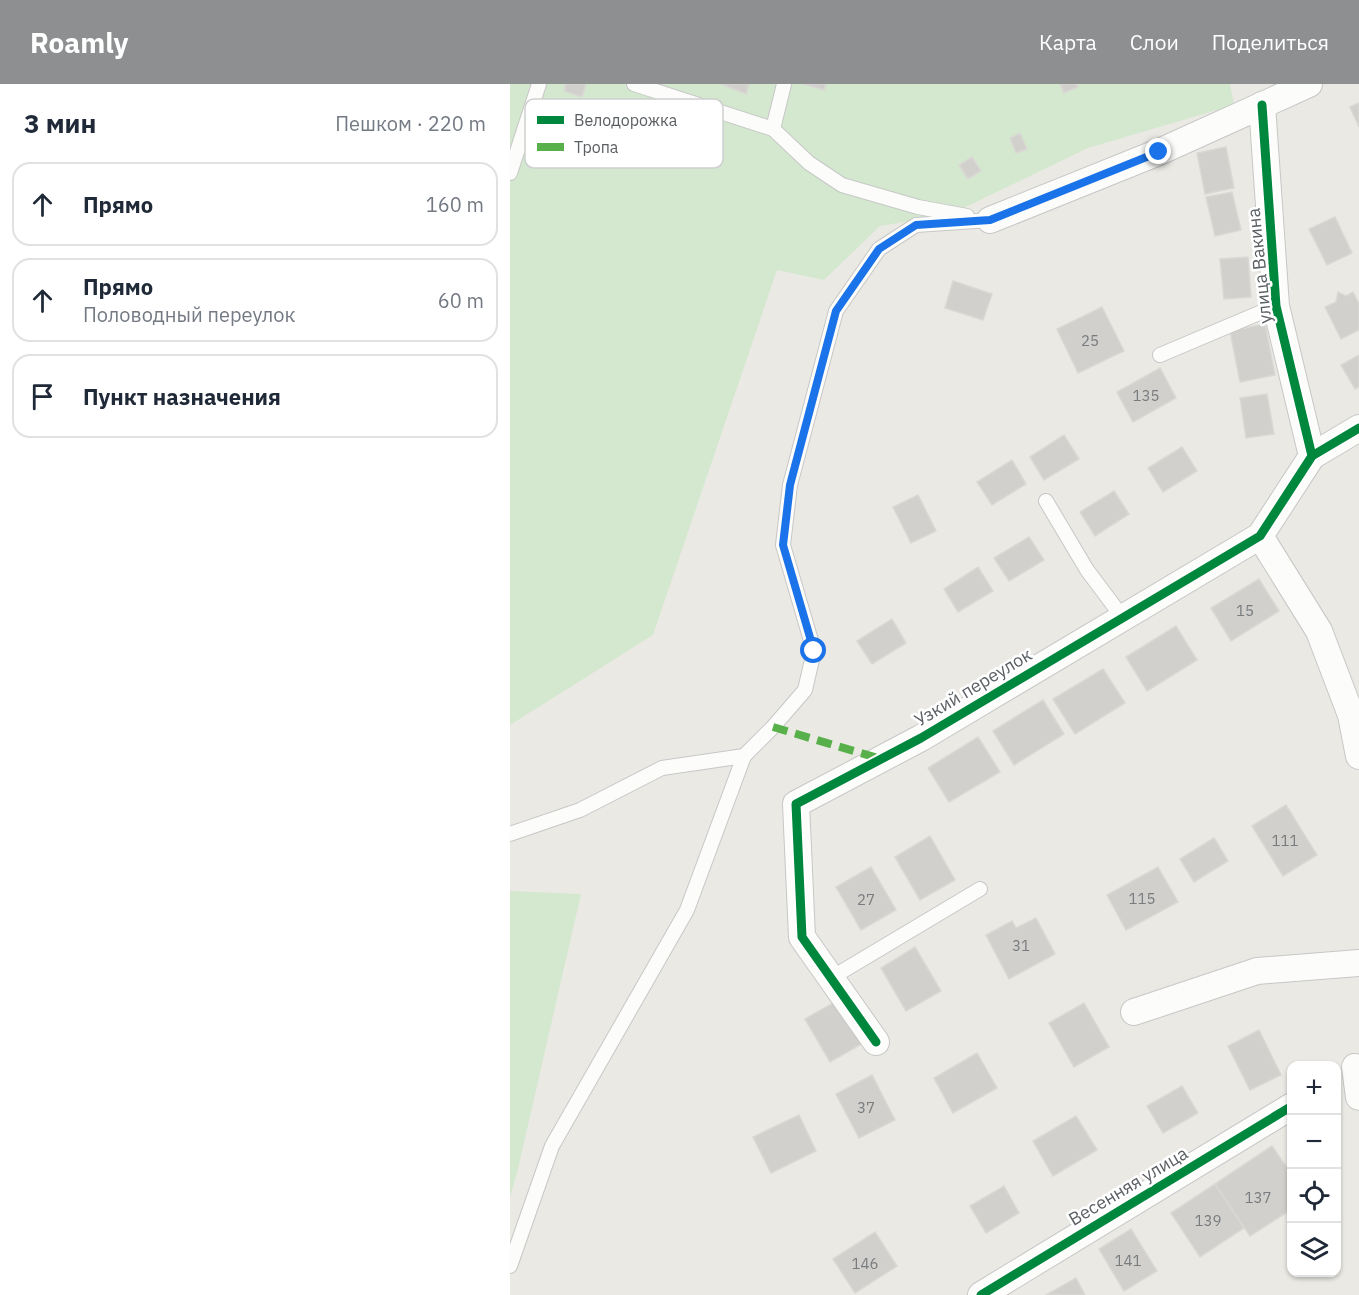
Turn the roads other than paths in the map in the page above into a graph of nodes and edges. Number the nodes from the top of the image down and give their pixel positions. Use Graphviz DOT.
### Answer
graph roads {
  1 [pos="539,84"];
  2 [pos="634,84"];
  3 [pos="784,84"];
  4 [pos="1309,84"];
  5 [pos="534,99"];
  6 [pos="680,99"];
  7 [pos="1262,105"];
  8 [pos="723,113"];
  9 [pos="525,127"];
  10 [pos="773,129"];
  11 [pos="510,173"];
  12 [pos="990,220"];
  13 [pos="1276,306"];
  14 [pos="1160,355"];
  15 [pos="1359,428"];
  16 [pos="1312,456"];
  17 [pos="1046,501"];
  18 [pos="1260,536"];
  19 [pos="1123,618"];
  20 [pos="744,756"];
  21 [pos="1359,756"];
  22 [pos="510,834"];
  23 [pos="980,889"];
  24 [pos="1359,963"];
  25 [pos="831,978"];
  26 [pos="1134,1012"];
  27 [pos="876,1041"];
  28 [pos="1350,1070"];
  29 [pos="1359,1097"];
  30 [pos="1287,1109"];
  31 [pos="510,1266"];
  32 [pos="981,1295"];
  1 -- 5 [label="lane"];
  2 -- 6 [label="lane"];
  3 -- 10 [label="lane"];
  4 -- 7 [label="street"];
  7 -- 12 [label="street"];
  7 -- 13 [label="street, улица Вакина"];
  8 -- 10 [label="lane"];
  9 -- 11 [label="lane"];
  10 -- 12 [label="lane"];
  12 -- 20 [label="lane"];
  13 -- 14 [label="lane"];
  13 -- 16 [label="street, улица Вакина"];
  15 -- 16 [label="street, Узкий переулок"];
  16 -- 18 [label="street, Узкий переулок"];
  17 -- 19 [label="lane"];
  18 -- 19 [label="street, Узкий переулок"];
  18 -- 21 [label="street"];
  19 -- 25 [label="street, Узкий переулок"];
  20 -- 22 [label="lane"];
  20 -- 31 [label="lane"];
  23 -- 25 [label="lane"];
  24 -- 26 [label="street"];
  25 -- 27 [label="street, Узкий переулок"];
  28 -- 29 [label="street"];
  30 -- 32 [label="street, Весенняя улица"];
}
